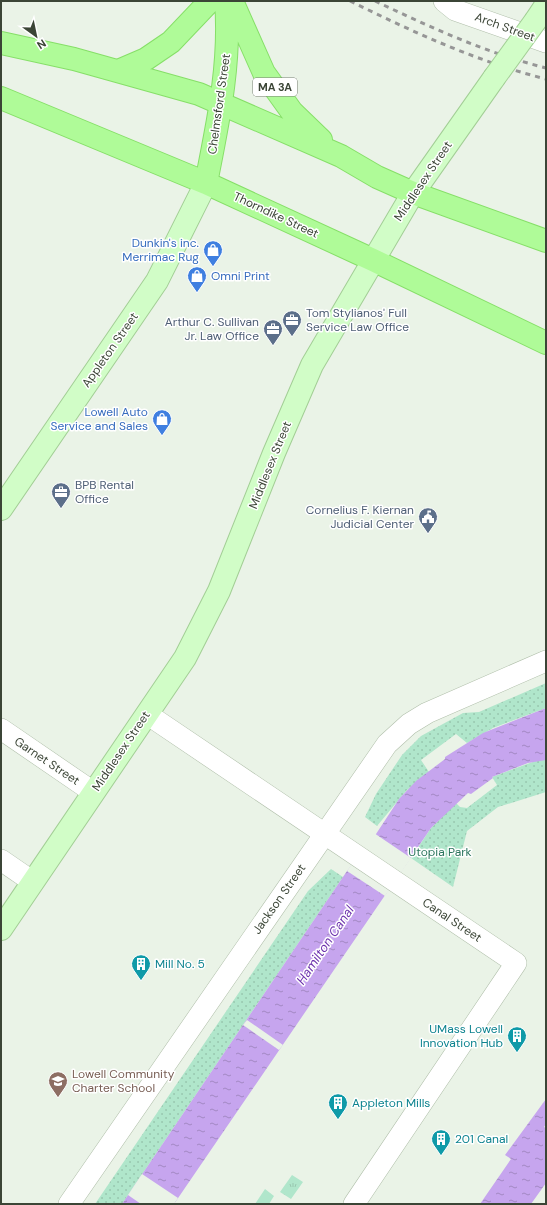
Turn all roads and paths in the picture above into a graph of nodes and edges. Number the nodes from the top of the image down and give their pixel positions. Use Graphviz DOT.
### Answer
graph roads {
  1 [pos="210,1"];
  2 [pos="226,1"];
  3 [pos="232,1"];
  4 [pos="444,1"];
  5 [pos="541,12"];
  6 [pos="546,42"];
  7 [pos="1,43"];
  8 [pos="118,71"];
  9 [pos="1,98"];
  10 [pos="221,103"];
  11 [pos="341,156"];
  12 [pos="206,183"];
  13 [pos="413,193"];
  14 [pos="546,241"];
  15 [pos="373,260"];
  16 [pos="546,343"];
  17 [pos="4,498"];
  18 [pos="546,661"];
  19 [pos="147,714"];
  20 [pos="1,729"];
  21 [pos="93,792"];
  22 [pos="324,834"];
  23 [pos="1,860"];
  24 [pos="32,882"];
  25 [pos="1,929"];
  26 [pos="69,1204"];
  27 [pos="354,1204"];
  1 -- 8 [label="main road"];
  2 -- 10 [label="main road, Chelmsford Street"];
  3 -- 11 [label="main road, MA 3A"];
  4 -- 6 [label="street, Arch Street"];
  5 -- 13 [label="main road, Middlesex Street, bridge"];
  7 -- 8 [label="main road"];
  8 -- 10 [label="main road"];
  9 -- 12 [label="main road, Thorndike Street"];
  10 -- 11 [label="main road"];
  10 -- 12 [label="main road, Chelmsford Street"];
  11 -- 13 [label="main road"];
  12 -- 15 [label="main road, Thorndike Street"];
  12 -- 17 [label="main road, Appleton Street"];
  13 -- 14 [label="main road"];
  13 -- 15 [label="main road, Middlesex Street"];
  15 -- 16 [label="main road, Thorndike Street"];
  15 -- 19 [label="main road, Middlesex Street"];
  18 -- 22 [label="street, Jackson Street"];
  19 -- 21 [label="main road, Middlesex Street"];
  19 -- 22 [label="street, Canal Street"];
  20 -- 21 [label="street, Garnet Street"];
  21 -- 24 [label="main road, Middlesex Street"];
  22 -- 26 [label="street, Jackson Street"];
  22 -- 27 [label="street, Canal Street"];
  23 -- 24 [label="street"];
  24 -- 25 [label="main road, Middlesex Street"];
}
